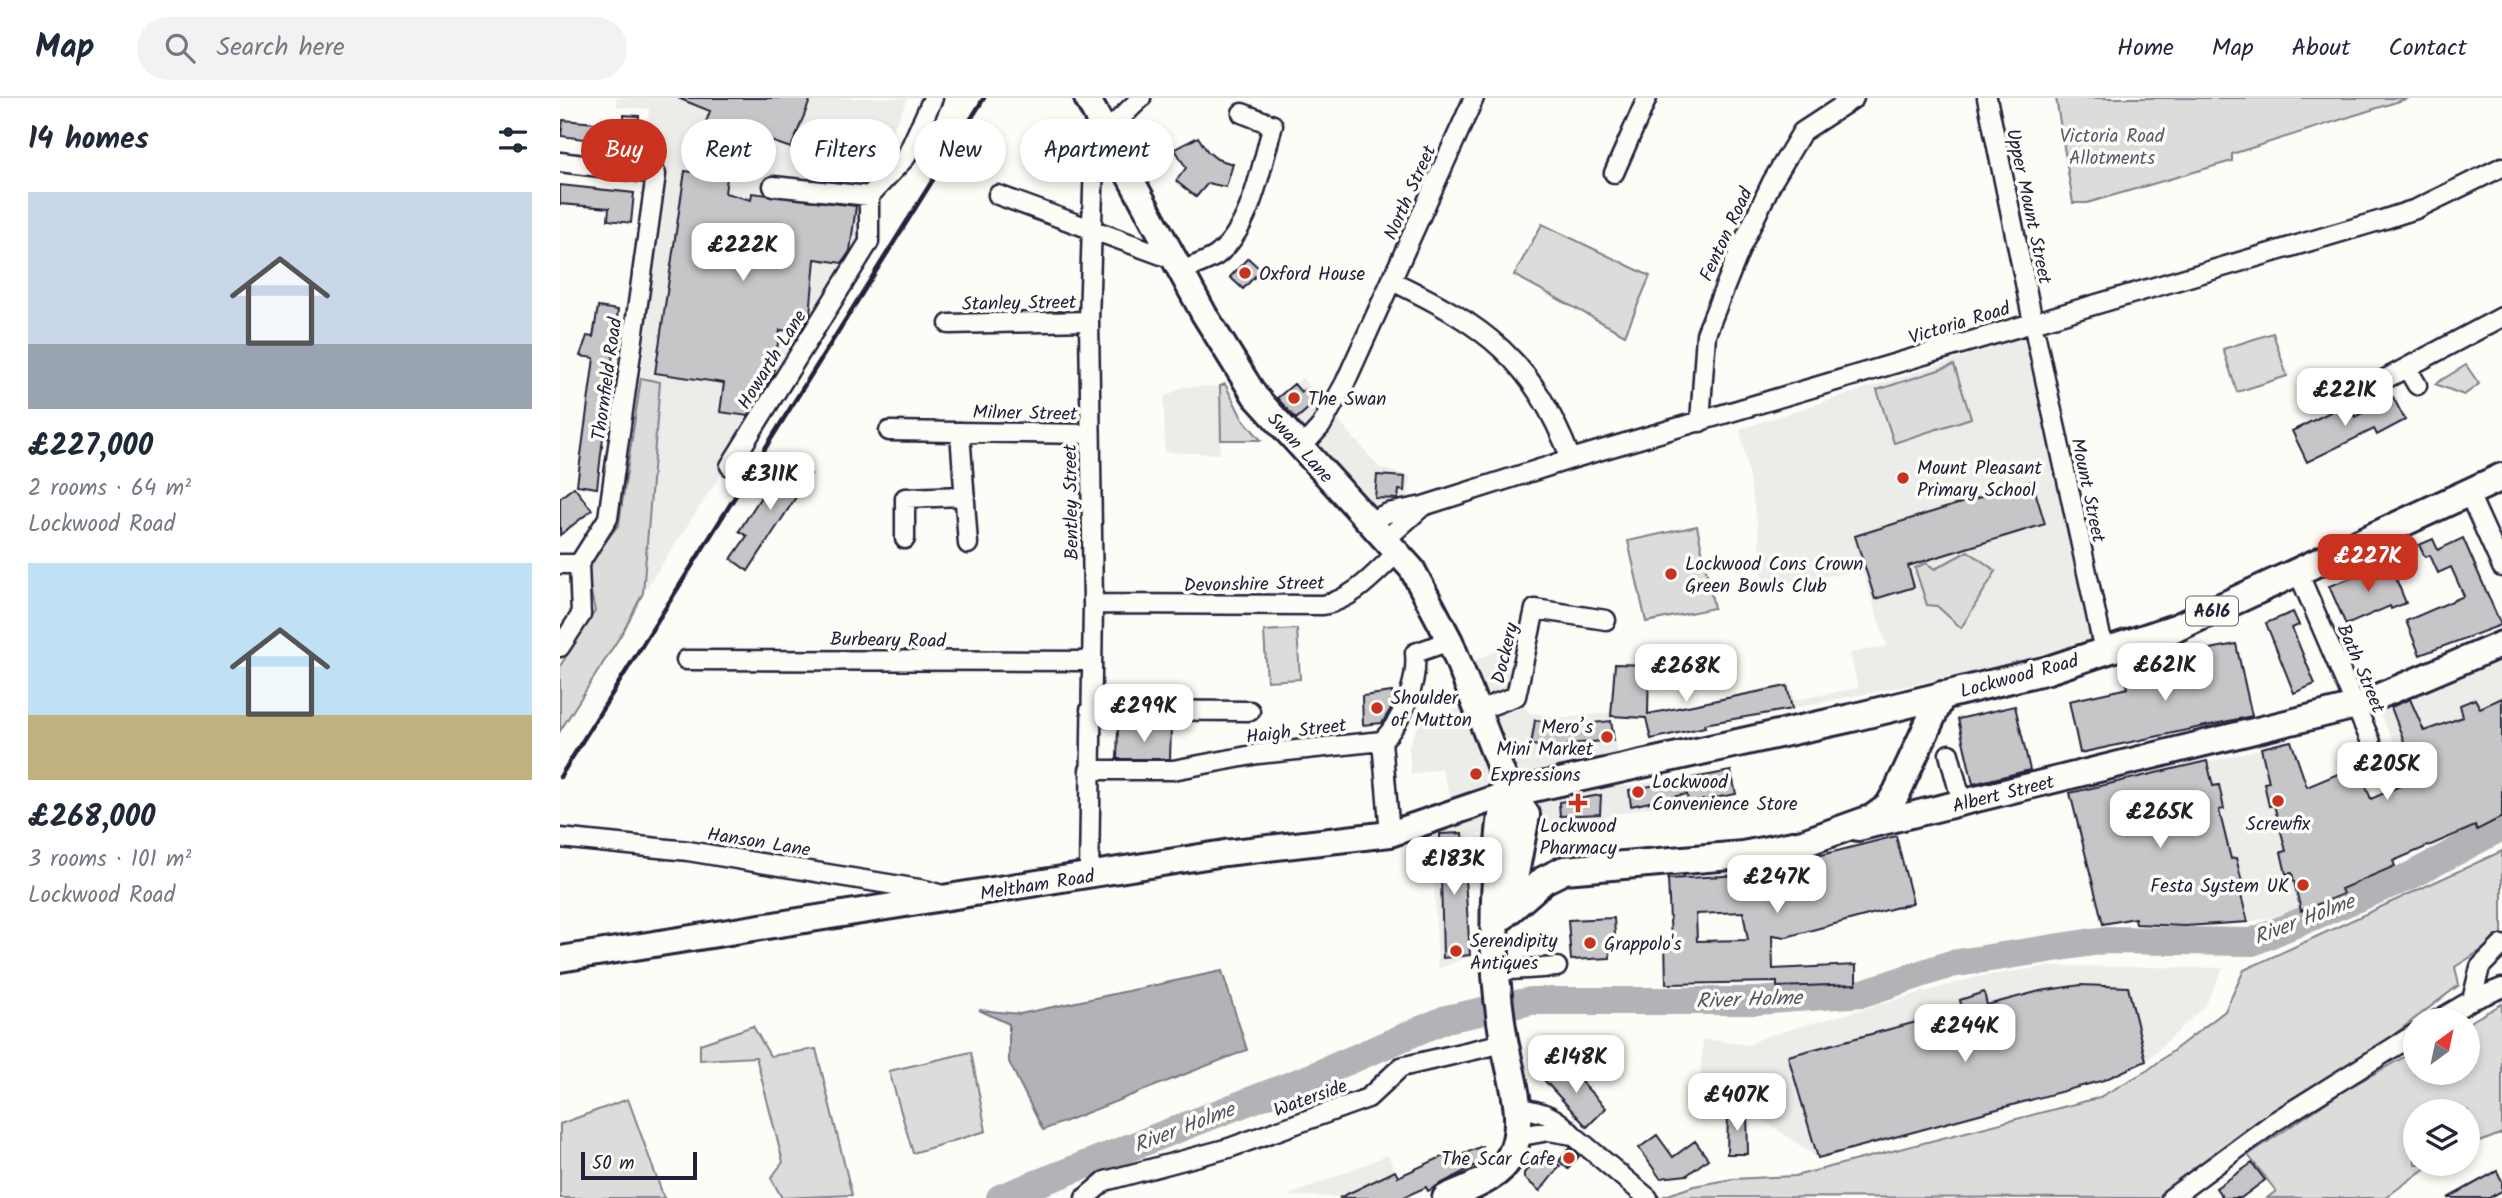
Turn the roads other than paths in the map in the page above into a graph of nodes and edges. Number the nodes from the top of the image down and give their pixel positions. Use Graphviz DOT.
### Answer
graph roads {
  1 [pos="933,98"];
  2 [pos="1087,98"];
  3 [pos="1141,98"];
  4 [pos="1474,98"];
  5 [pos="1647,98"];
  6 [pos="1854,98"];
  7 [pos="1987,98"];
  8 [pos="1242,113"];
  9 [pos="1099,119"];
  10 [pos="1119,119"];
  11 [pos="560,162"];
  12 [pos="2502,167"];
  13 [pos="1614,173"];
  14 [pos="1094,182"];
  15 [pos="1133,182"];
  16 [pos="773,186"];
  17 [pos="998,195"];
  18 [pos="869,196"];
  19 [pos="1093,229"];
  20 [pos="1178,265"];
  21 [pos="1392,281"];
  22 [pos="2502,317"];
  23 [pos="1089,321"];
  24 [pos="949,324"];
  25 [pos="2035,329"];
  26 [pos="2407,368"];
  27 [pos="2417,385"];
  28 [pos="2357,394"];
  29 [pos="1700,422"];
  30 [pos="889,431"];
  31 [pos="960,432"];
  32 [pos="1089,434"];
  33 [pos="1301,448"];
  34 [pos="1571,459"];
  35 [pos="730,466"];
  36 [pos="2502,477"];
  37 [pos="2469,494"];
  38 [pos="965,496"];
  39 [pos="1423,506"];
  40 [pos="1369,521"];
  41 [pos="905,539"];
  42 [pos="968,544"];
  43 [pos="1391,546"];
  44 [pos="560,564"];
  45 [pos="579,564"];
  46 [pos="2502,567"];
  47 [pos="2298,572"];
  48 [pos="1093,604"];
  49 [pos="1606,620"];
  50 [pos="1450,641"];
  51 [pos="2502,644"];
  52 [pos="560,647"];
  53 [pos="2104,651"];
  54 [pos="686,660"];
  55 [pos="1090,661"];
  56 [pos="1942,695"];
  57 [pos="2356,706"];
  58 [pos="1090,710"];
  59 [pos="1479,710"];
  60 [pos="1250,711"];
  61 [pos="1382,741"];
  62 [pos="2371,741"];
  63 [pos="1949,754"];
  64 [pos="1089,770"];
  65 [pos="1510,793"];
  66 [pos="1962,803"];
  67 [pos="1852,827"];
  68 [pos="1390,834"];
  69 [pos="560,838"];
  70 [pos="1089,876"];
  71 [pos="948,898"];
  72 [pos="1500,922"];
  73 [pos="2502,945"];
  74 [pos="560,959"];
  75 [pos="1557,967"];
  76 [pos="1495,975"];
  77 [pos="2502,988"];
  78 [pos="2472,1000"];
  79 [pos="2458,1008"];
  80 [pos="1503,1036"];
  81 [pos="2403,1041"];
  82 [pos="1518,1108"];
  83 [pos="1573,1135"];
  84 [pos="1516,1137"];
  85 [pos="1085,1198"];
  86 [pos="1446,1198"];
  87 [pos="1648,1198"];
  88 [pos="2171,1198"];
  1 -- 18 [label="street"];
  2 -- 9 [label="street, Swan Lane"];
  3 -- 10 [label="street"];
  4 -- 21 [label="street, North Street"];
  5 -- 13 [label="street"];
  6 -- 29 [label="street, Fenton Road"];
  7 -- 25 [label="street, Upper Mount Street"];
  8 -- 20 [label="street"];
  11 -- 45 [label="street, Thornfield Road"];
  12 -- 25 [label="street, Victoria Road"];
  14 -- 19 [label="street, Bentley Street"];
  15 -- 20 [label="street, Swan Lane"];
  16 -- 18 [label="street"];
  17 -- 19 [label="street"];
  18 -- 35 [label="street, Howarth Lane"];
  19 -- 20 [label="street"];
  19 -- 23 [label="street, Bentley Street"];
  20 -- 33 [label="street, Swan Lane"];
  21 -- 33 [label="street, North Street"];
  21 -- 34 [label="street"];
  22 -- 26 [label="street"];
  23 -- 24 [label="street, Stanley Street"];
  23 -- 32 [label="street, Bentley Street"];
  25 -- 29 [label="street, Victoria Road"];
  25 -- 53 [label="street, Mount Street"];
  26 -- 27 [label="street"];
  26 -- 28 [label="street"];
  29 -- 34 [label="street, Victoria Road"];
  30 -- 31 [label="street, Milner Street"];
  31 -- 32 [label="street, Milner Street"];
  31 -- 38 [label="street, Milner Street"];
  32 -- 48 [label="street, Bentley Street"];
  33 -- 40 [label="street, Swan Lane"];
  34 -- 39 [label="street, Victoria Road"];
  36 -- 37 [label="main road, Lockwood Road / A616"];
  37 -- 46 [label="street"];
  37 -- 47 [label="main road, Lockwood Road / A616"];
  38 -- 41 [label="street"];
  38 -- 42 [label="street, Milner Street"];
  39 -- 40 [label="street, Victoria Road"];
  39 -- 43 [label="street, Victoria Road"];
  40 -- 43 [label="street, Swan Lane"];
  43 -- 48 [label="street, Devonshire Street"];
  43 -- 50 [label="street, Swan Lane"];
  44 -- 45 [label="street"];
  45 -- 52 [label="street"];
  47 -- 53 [label="main road, Lockwood Road / A616"];
  47 -- 57 [label="street, Bath Street"];
  48 -- 55 [label="street, Bentley Street"];
  49 -- 59 [label="street, Dockery"];
  50 -- 59 [label="street, Swan Lane"];
  50 -- 61 [label="street"];
  51 -- 57 [label="street, Albert Street"];
  53 -- 56 [label="main road, Lockwood Road / A616"];
  54 -- 55 [label="street, Burbeary Road"];
  55 -- 58 [label="street, Bentley Street"];
  56 -- 65 [label="main road, Lockwood Road / A616"];
  56 -- 67 [label="main road"];
  57 -- 62 [label="street, Bath Street"];
  57 -- 66 [label="street, Albert Street"];
  58 -- 60 [label="street"];
  58 -- 64 [label="street, Bentley Street"];
  59 -- 65 [label="street, Swan Lane"];
  61 -- 64 [label="street, Haigh Street"];
  61 -- 68 [label="street"];
  63 -- 66 [label="street"];
  64 -- 70 [label="street, Bentley Street"];
  65 -- 68 [label="street, Meltham Road"];
  65 -- 72 [label="main road"];
  66 -- 67 [label="street, Albert Street"];
  67 -- 72 [label="main road, Albert Street"];
  68 -- 70 [label="street, Meltham Road"];
  69 -- 71 [label="street, Hanson Lane"];
  70 -- 71 [label="street, Meltham Road"];
  71 -- 74 [label="street, Meltham Road"];
  72 -- 76 [label="main road"];
  73 -- 78 [label="street"];
  75 -- 76 [label="street"];
  76 -- 80 [label="main road"];
  77 -- 78 [label="street"];
  78 -- 79 [label="street"];
  80 -- 82 [label="main road"];
  80 -- 85 [label="street, Waterside"];
  81 -- 88 [label="street"];
  82 -- 83 [label="street"];
  82 -- 84 [label="main road"];
  83 -- 84 [label="street"];
  83 -- 87 [label="street"];
  84 -- 86 [label="main road"];
}
